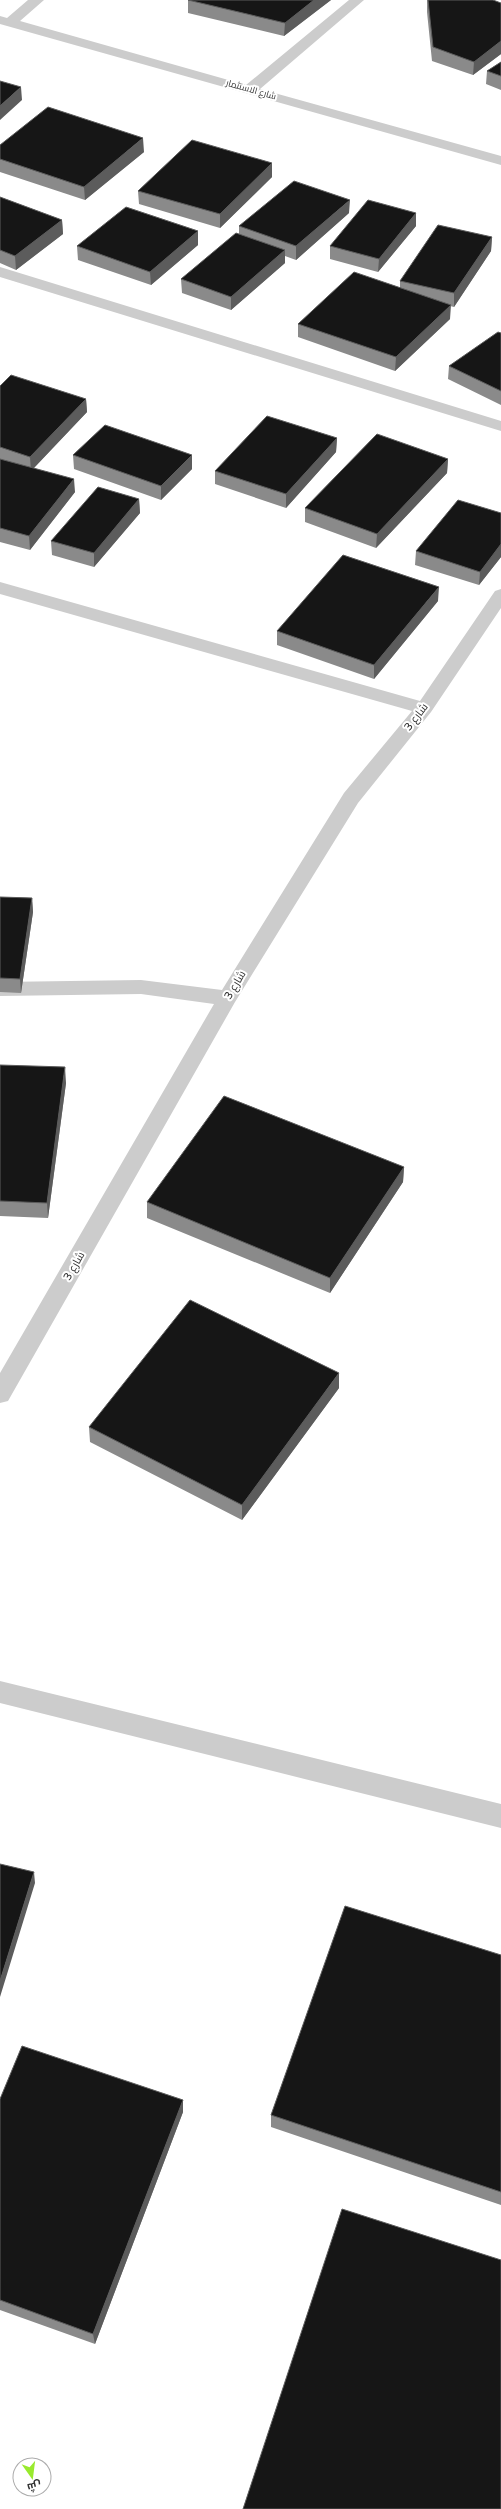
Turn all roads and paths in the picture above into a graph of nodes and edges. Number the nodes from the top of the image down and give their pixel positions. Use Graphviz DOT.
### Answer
graph roads {
  1 [pos="37,0"];
  2 [pos="357,0"];
  3 [pos="4,21"];
  4 [pos="249,90"];
  5 [pos="501,161"];
  6 [pos="0,272"];
  7 [pos="501,426"];
  8 [pos="0,588"];
  9 [pos="501,595"];
  10 [pos="424,708"];
  11 [pos="0,989"];
  12 [pos="227,998"];
  13 [pos="0,1394"];
  14 [pos="0,1692"];
  15 [pos="501,1816"];
  1 -- 3 [label="street"];
  2 -- 4 [label="street"];
  3 -- 4 [label="street, شارع الاستثمار"];
  4 -- 5 [label="street, شارع الاستثمار"];
  6 -- 7 [label="street"];
  8 -- 10 [label="street"];
  9 -- 10 [label="street, شارع 3"];
  10 -- 12 [label="street, شارع 3"];
  11 -- 12 [label="street"];
  12 -- 13 [label="street, شارع 3"];
  14 -- 15 [label="street"];
}
